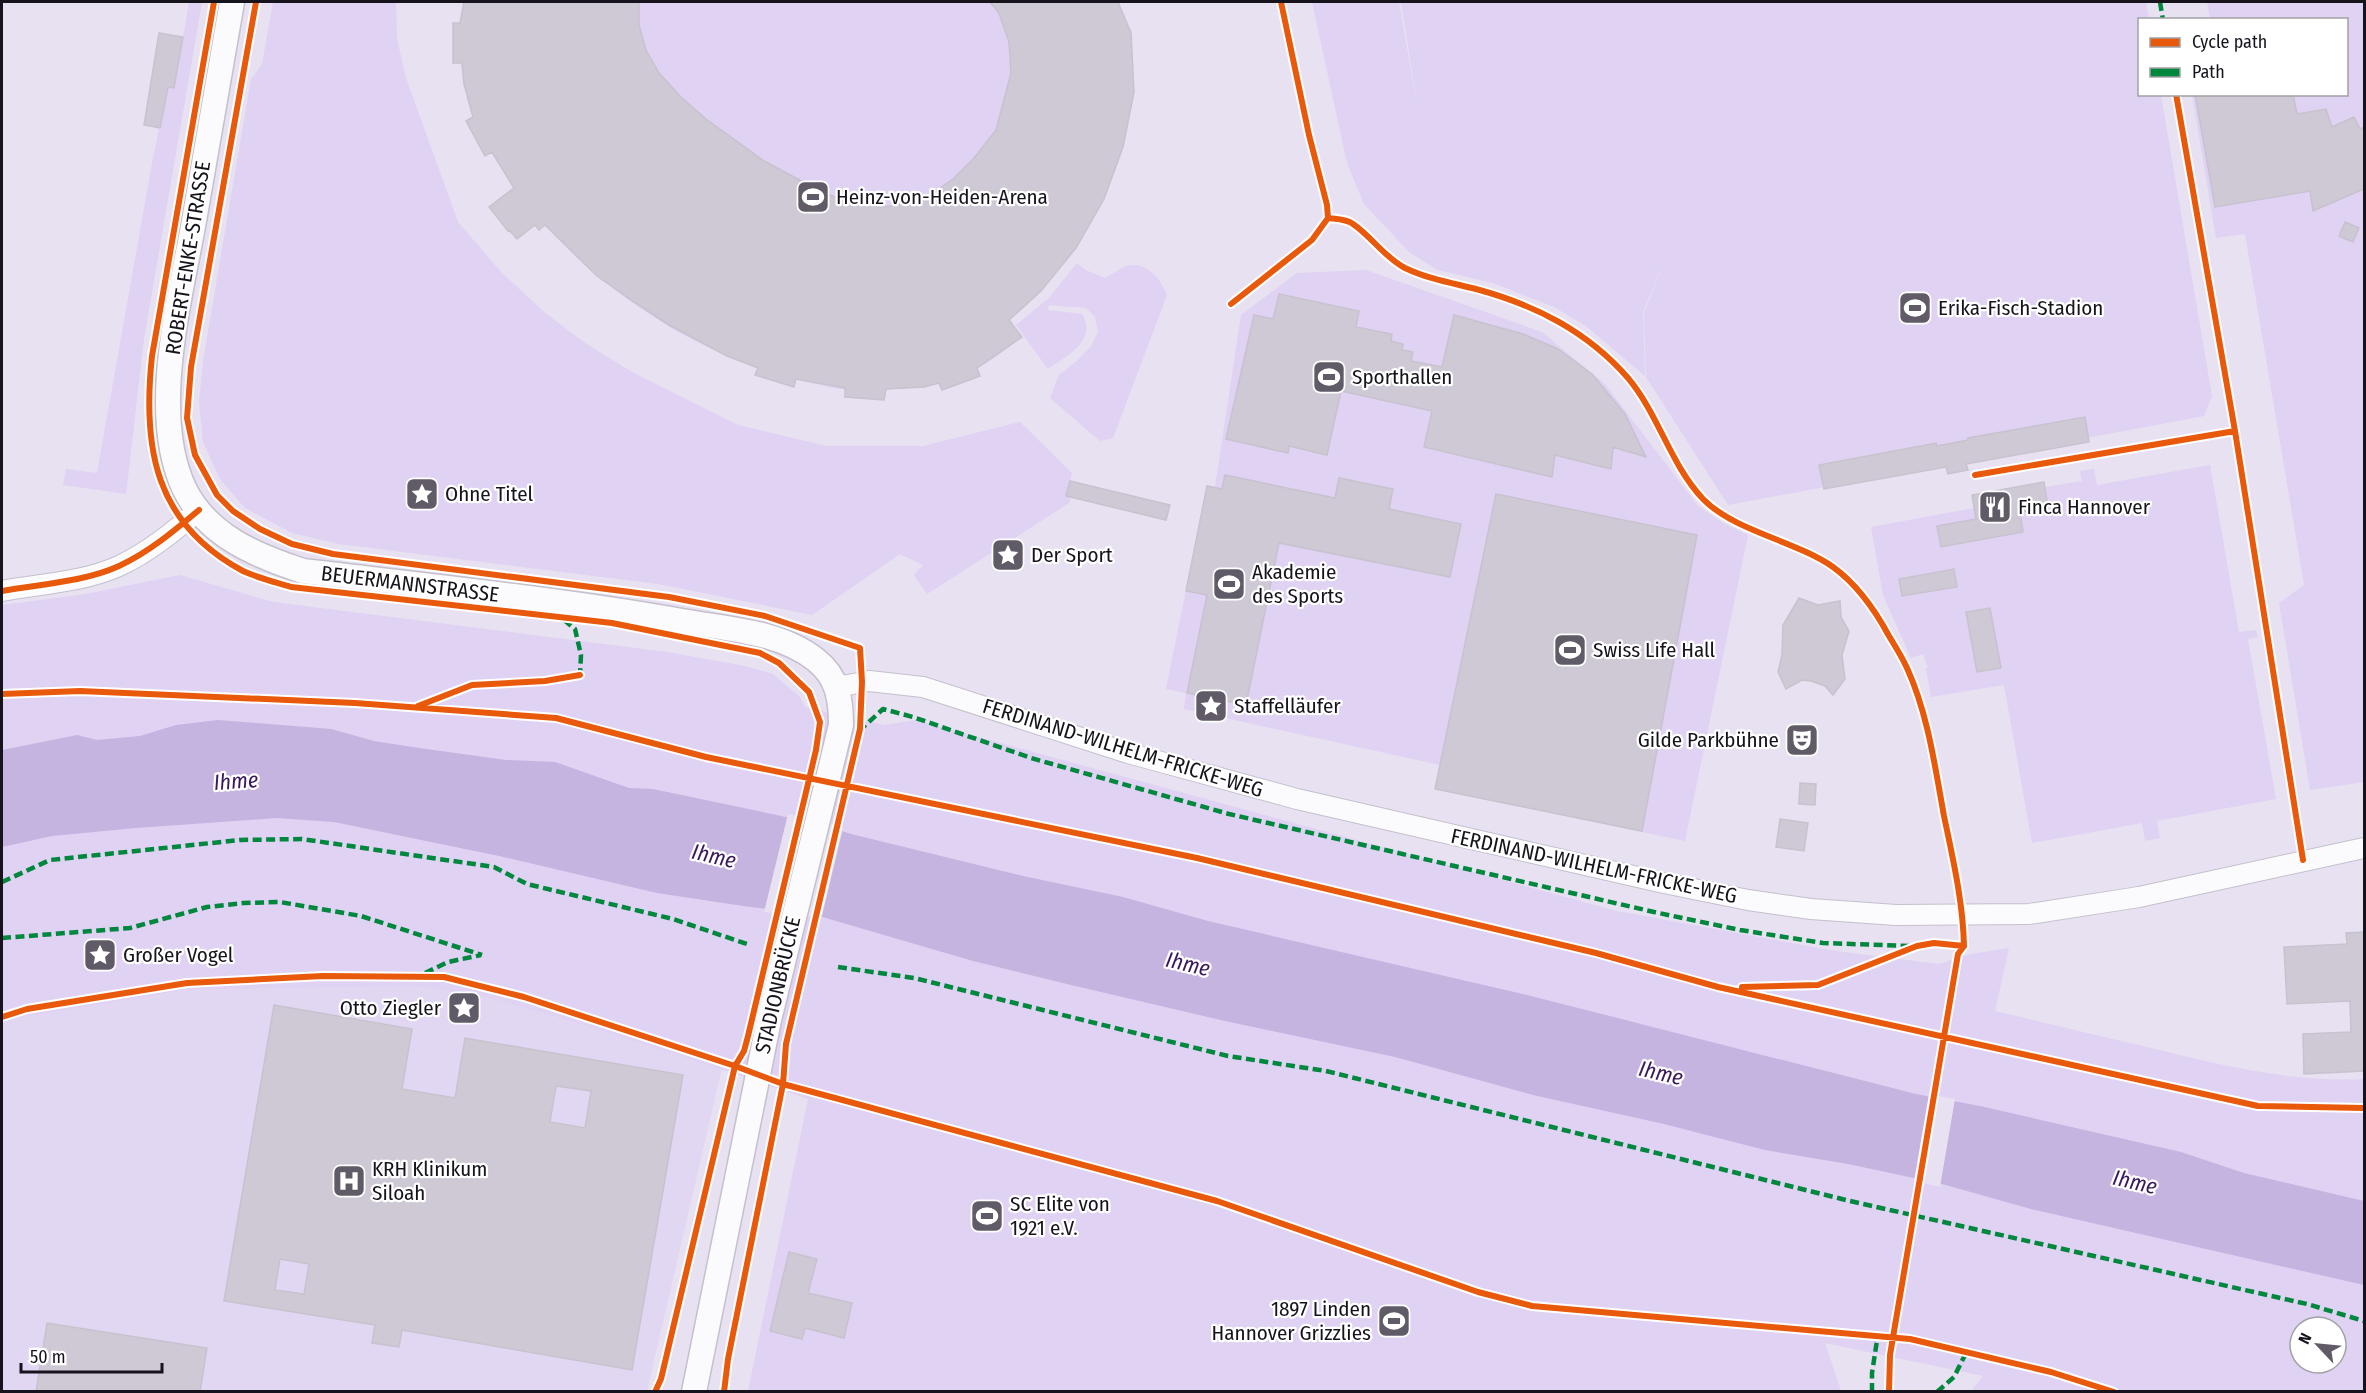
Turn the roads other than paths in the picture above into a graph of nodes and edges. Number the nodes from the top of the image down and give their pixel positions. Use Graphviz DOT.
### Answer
graph roads {
  1 [pos="232,2"];
  2 [pos="199,510"];
  3 [pos="2,591"];
  4 [pos="837,687"];
  5 [pos="2364,848"];
  6 [pos="694,1392"];
  1 -- 2 [label="street, ROBERT-ENKE-STRASSE"];
  2 -- 3 [label="street"];
  2 -- 4 [label="street, BEUERMANNSTRASSE"];
  4 -- 5 [label="street, FERDINAND-WILHELM-FRICKE-WEG"];
  4 -- 6 [label="street, STADIONBRÜCKE"];
}
